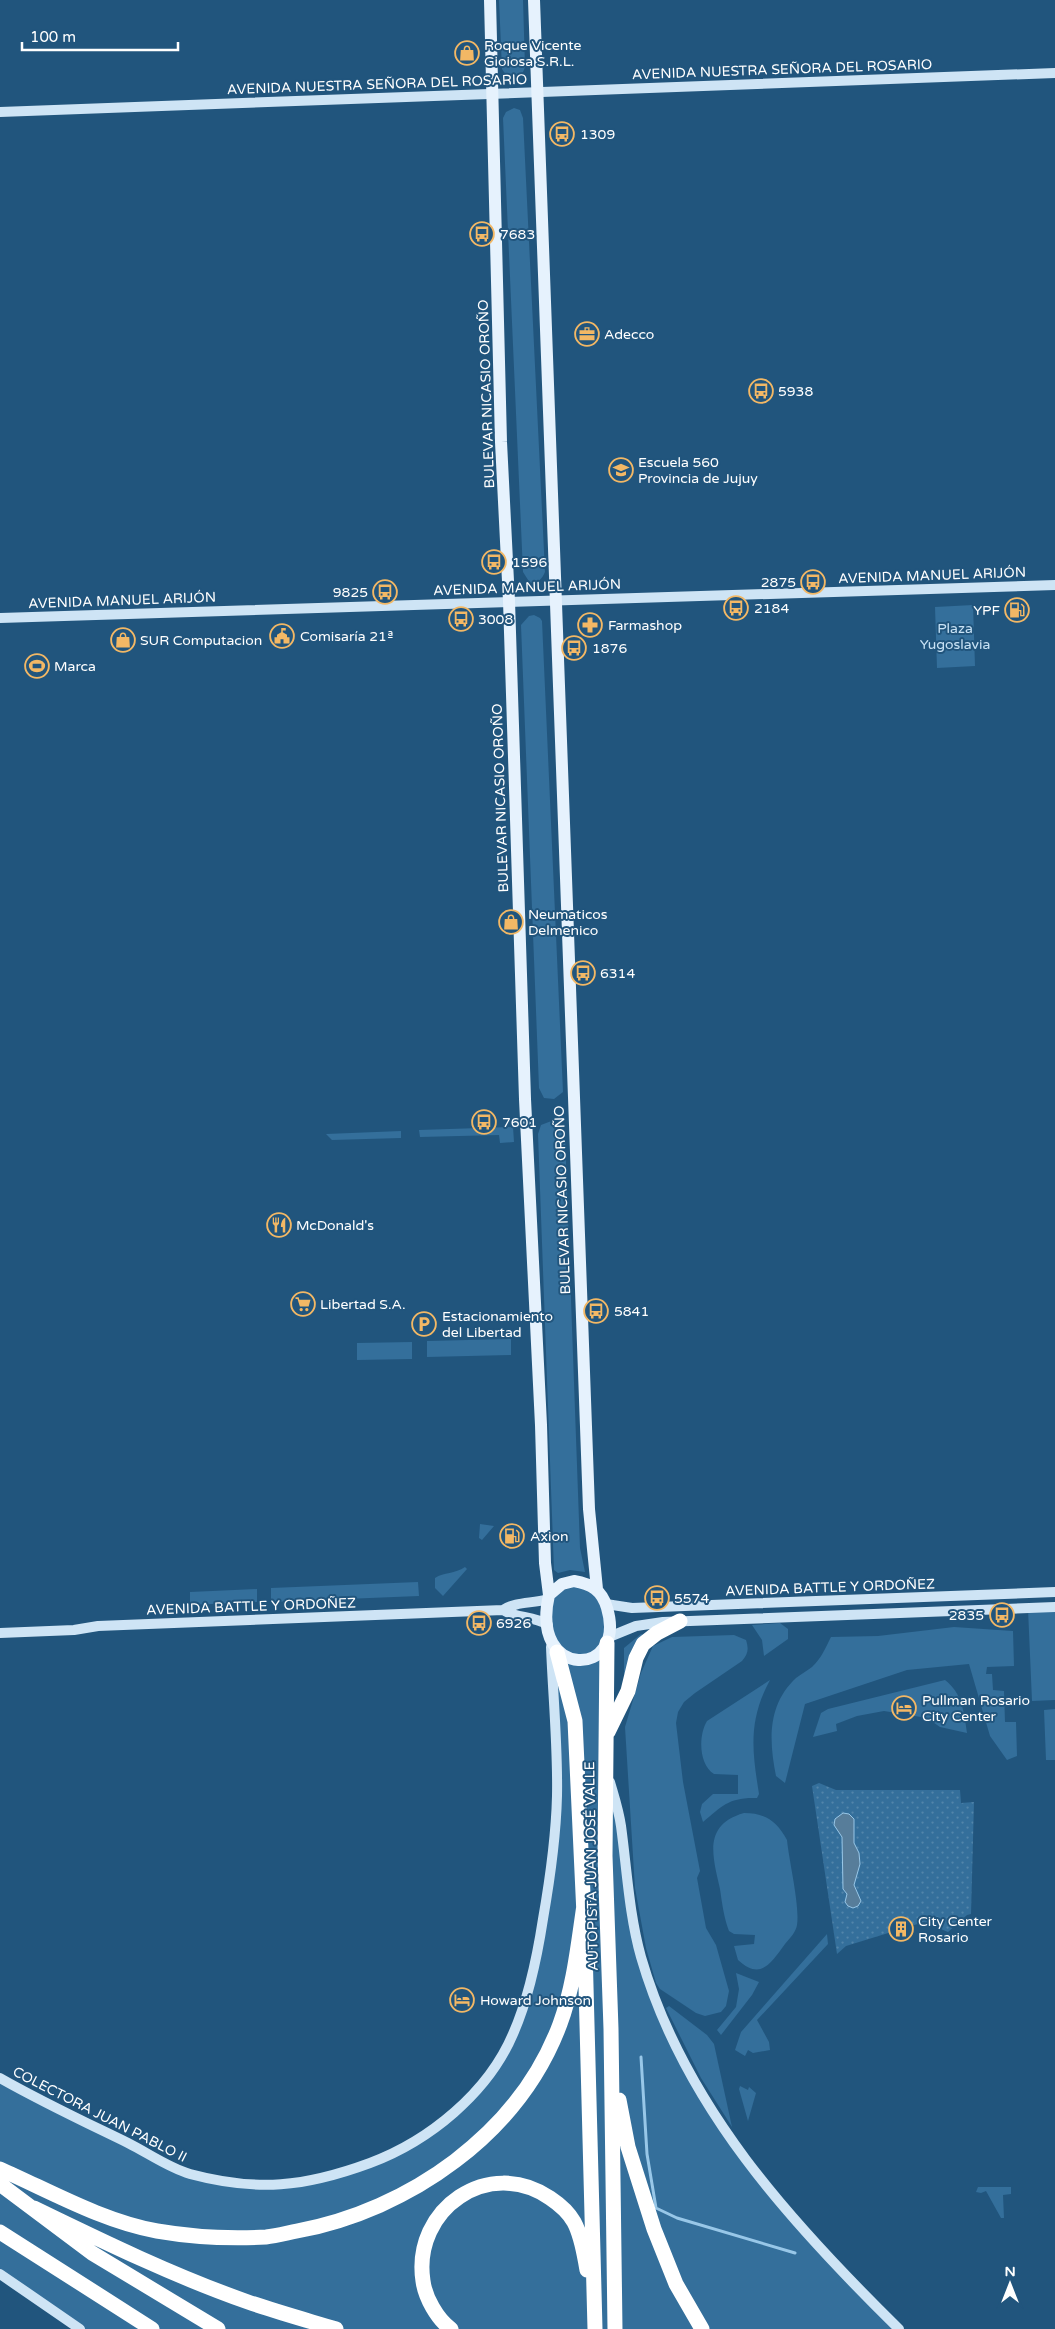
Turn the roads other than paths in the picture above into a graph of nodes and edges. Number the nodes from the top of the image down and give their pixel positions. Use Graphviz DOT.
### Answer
graph roads {
  1 [pos="490,0"];
  2 [pos="534,0"];
  3 [pos="1055,73"];
  4 [pos="537,92"];
  5 [pos="492,94"];
  6 [pos="0,112"];
  7 [pos="1055,585"];
  8 [pos="554,599"];
  9 [pos="509,601"];
  10 [pos="0,618"];
  11 [pos="596,1589"];
  12 [pos="1055,1592"];
  13 [pos="548,1597"];
  14 [pos="606,1604"];
  15 [pos="1055,1607"];
  16 [pos="503,1610"];
  17 [pos="680,1621"];
  18 [pos="548,1625"];
  19 [pos="0,1633"];
  20 [pos="608,1640"];
  21 [pos="554,1647"];
  22 [pos="606,1735"];
  23 [pos="605,1760"];
  24 [pos="584,1905"];
  25 [pos="610,2029"];
  26 [pos="0,2078"];
  27 [pos="0,2169"];
  28 [pos="0,2184"];
  29 [pos="34,2208"];
  30 [pos="0,2232"];
  31 [pos="0,2274"];
  32 [pos="127,2315"];
  33 [pos="595,2323"];
  34 [pos="80,2329"];
  35 [pos="145,2329"];
  36 [pos="152,2329"];
  37 [pos="218,2329"];
  38 [pos="336,2329"];
  39 [pos="451,2329"];
  40 [pos="615,2329"];
  41 [pos="702,2329"];
  42 [pos="900,2329"];
  1 -- 5 [label="main road, BULEVAR NICASIO OROÑO"];
  2 -- 4 [label="main road, BULEVAR NICASIO OROÑO"];
  3 -- 4 [label="main road, AVENIDA NUESTRA SEÑORA DEL ROSARIO"];
  4 -- 5 [label="main road, AVENIDA NUESTRA SEÑORA DEL ROSARIO"];
  4 -- 8 [label="main road, BULEVAR NICASIO OROÑO"];
  5 -- 6 [label="main road, AVENIDA NUESTRA SEÑORA DEL ROSARIO"];
  5 -- 9 [label="main road, BULEVAR NICASIO OROÑO"];
  7 -- 8 [label="main road, AVENIDA MANUEL ARIJÓN"];
  8 -- 9 [label="main road, AVENIDA MANUEL ARIJÓN"];
  8 -- 11 [label="main road, BULEVAR NICASIO OROÑO"];
  9 -- 10 [label="main road, AVENIDA MANUEL ARIJÓN"];
  9 -- 13 [label="main road, BULEVAR NICASIO OROÑO"];
  11 -- 13 [label="main road"];
  11 -- 14 [label="main road"];
  12 -- 14 [label="main road, AVENIDA BATTLE Y ORDOÑEZ"];
  13 -- 16 [label="main road, AVENIDA BATTLE Y ORDOÑEZ"];
  13 -- 18 [label="main road"];
  14 -- 20 [label="main road"];
  15 -- 17 [label="main road, AVENIDA BATTLE Y ORDOÑEZ"];
  16 -- 18 [label="main road, AVENIDA BATTLE Y ORDOÑEZ"];
  16 -- 19 [label="main road, AVENIDA BATTLE Y ORDOÑEZ"];
  17 -- 20 [label="main road, AVENIDA BATTLE Y ORDOÑEZ"];
  17 -- 22 [label="highway"];
  18 -- 21 [label="main road"];
  20 -- 21 [label="main road"];
  20 -- 22 [label="highway, AUTOPISTA JUAN JOSÉ VALLE"];
  21 -- 24 [label="highway, AUTOPISTA JUAN JOSÉ VALLE"];
  21 -- 26 [label="main road, COLECTORA JUAN PABLO II"];
  22 -- 23 [label="highway, AUTOPISTA JUAN JOSÉ VALLE"];
  23 -- 25 [label="highway, AUTOPISTA JUAN JOSÉ VALLE"];
  23 -- 42 [label="main road"];
  24 -- 27 [label="highway"];
  24 -- 33 [label="highway, AUTOPISTA JUAN JOSÉ VALLE"];
  25 -- 40 [label="highway, AUTOPISTA JUAN JOSÉ VALLE"];
  25 -- 41 [label="highway"];
  28 -- 29 [label="highway"];
  29 -- 37 [label="highway"];
  29 -- 38 [label="highway"];
  30 -- 32 [label="highway"];
  31 -- 34 [label="main road"];
  32 -- 35 [label="highway"];
  32 -- 36 [label="highway"];
  33 -- 39 [label="highway"];
}
